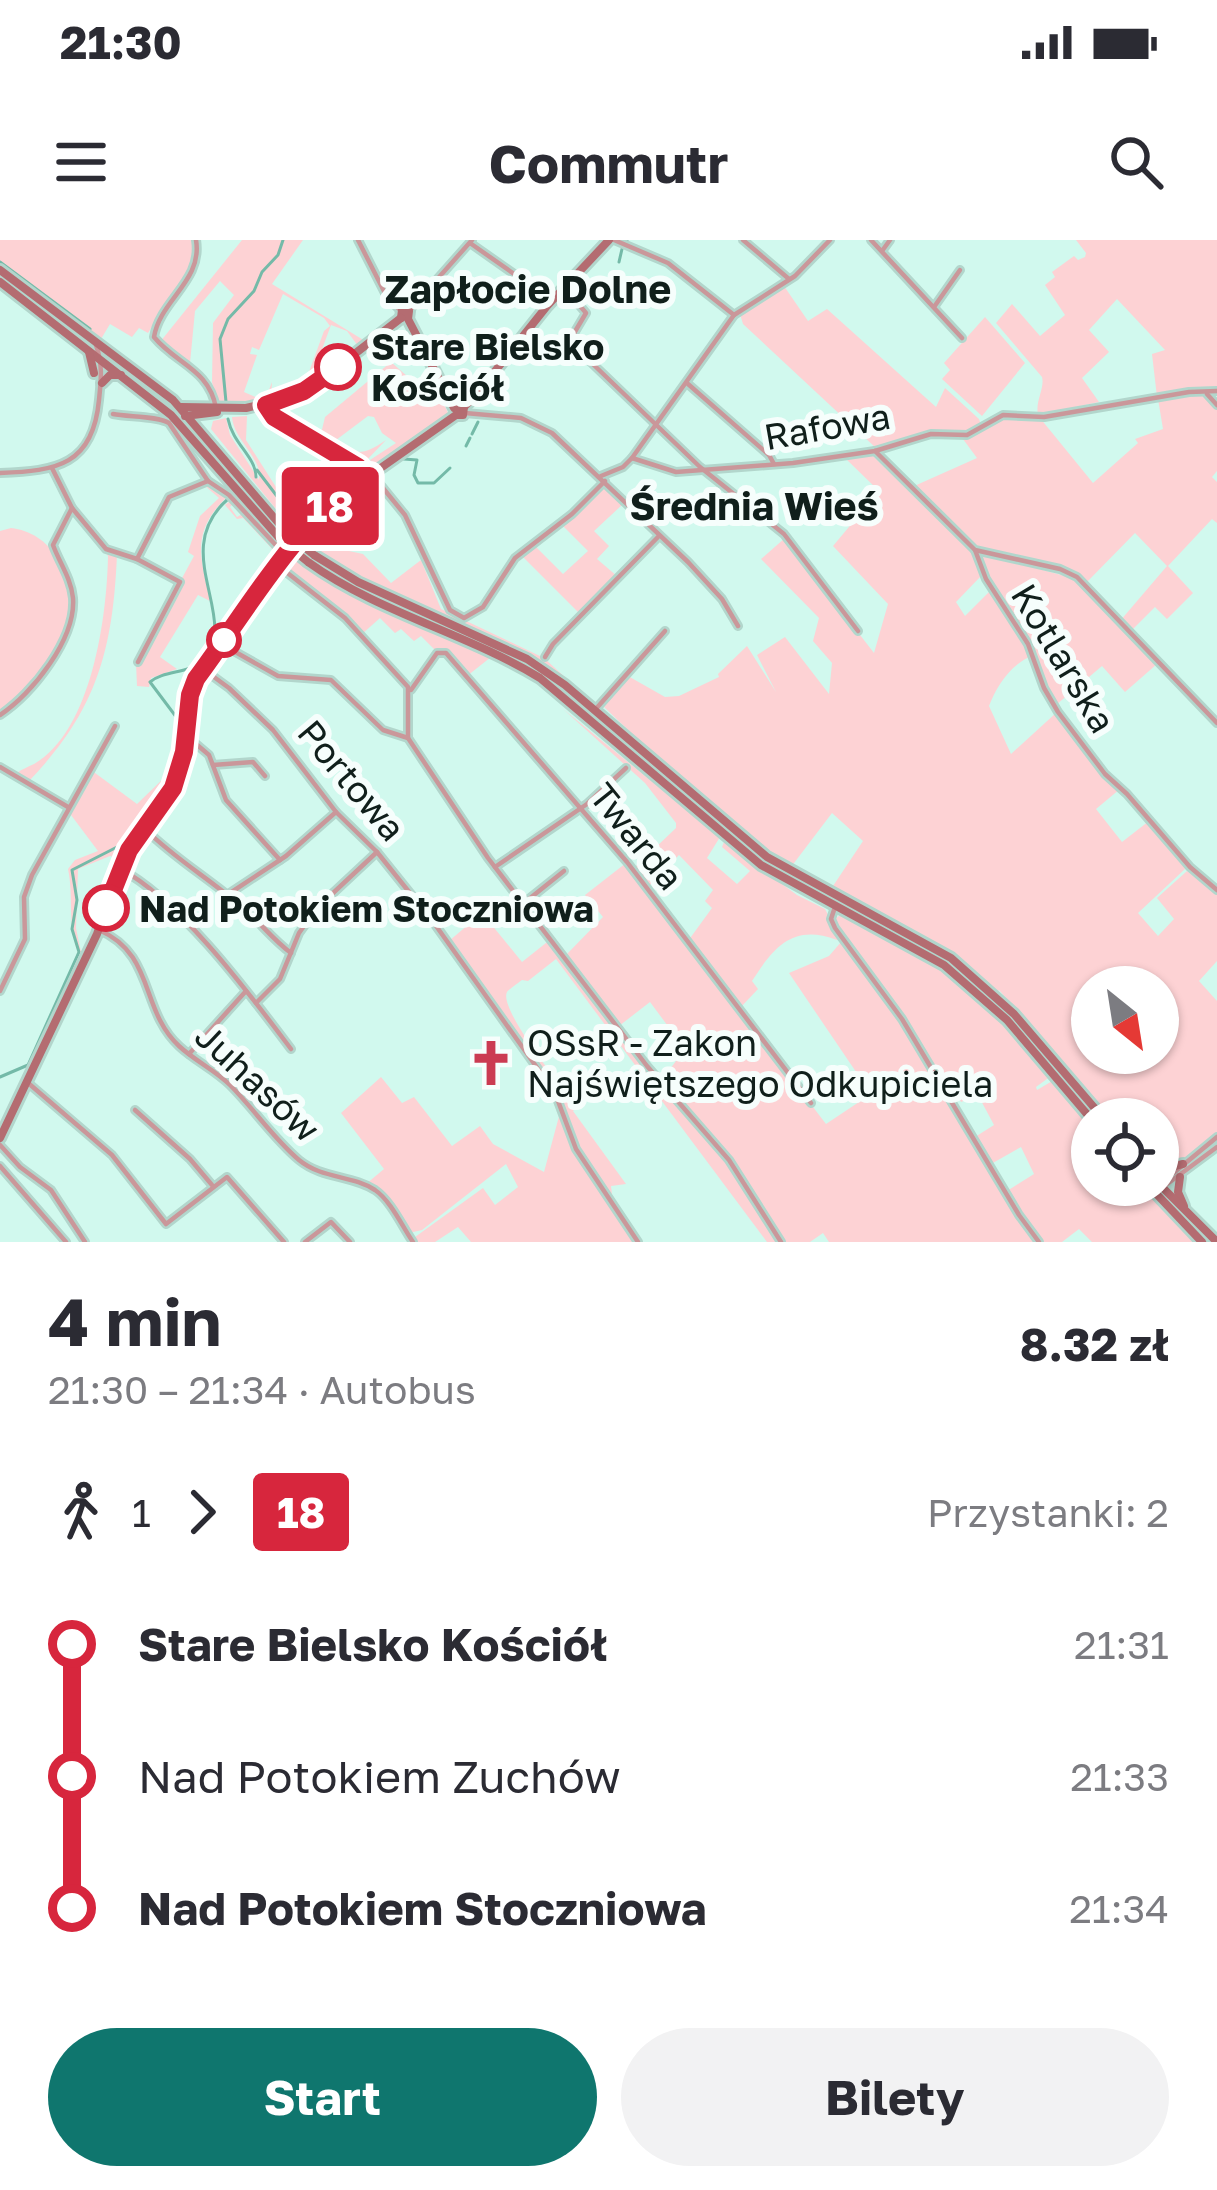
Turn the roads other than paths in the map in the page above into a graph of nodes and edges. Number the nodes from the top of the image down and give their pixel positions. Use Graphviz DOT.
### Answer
graph roads {
  1 [pos="196,240"];
  2 [pos="358,240"];
  3 [pos="611,240"];
  4 [pos="743,240"];
  5 [pos="830,240"];
  6 [pos="871,240"];
  7 [pos="890,240"];
  8 [pos="471,242"];
  9 [pos="882,251"];
  10 [pos="0,270"];
  11 [pos="960,270"];
  12 [pos="790,280"];
  13 [pos="0,282"];
  14 [pos="527,283"];
  15 [pos="564,287"];
  16 [pos="934,307"];
  17 [pos="405,315"];
  18 [pos="734,315"];
  19 [pos="962,338"];
  20 [pos="92,345"];
  21 [pos="116,355"];
  22 [pos="101,360"];
  23 [pos="94,373"];
  24 [pos="121,375"];
  25 [pos="102,383"];
  26 [pos="688,384"];
  27 [pos="1217,391"];
  28 [pos="1207,394"];
  29 [pos="99,396"];
  30 [pos="266,405"];
  31 [pos="1217,405"];
  32 [pos="179,407"];
  33 [pos="200,409"];
  34 [pos="214,410"];
  35 [pos="460,410"];
  36 [pos="113,414"];
  37 [pos="171,415"];
  38 [pos="188,416"];
  39 [pos="656,424"];
  40 [pos="186,430"];
  41 [pos="214,448"];
  42 [pos="875,451"];
  43 [pos="632,458"];
  44 [pos="774,464"];
  45 [pos="52,468"];
  46 [pos="706,471"];
  47 [pos="0,473"];
  48 [pos="367,474"];
  49 [pos="603,478"];
  50 [pos="208,481"];
  51 [pos="72,508"];
  52 [pos="285,537"];
  53 [pos="658,537"];
  54 [pos="975,550"];
  55 [pos="285,555"];
  56 [pos="137,559"];
  57 [pos="311,559"];
  58 [pos="276,564"];
  59 [pos="738,626"];
  60 [pos="665,631"];
  61 [pos="858,632"];
  62 [pos="221,644"];
  63 [pos="545,657"];
  64 [pos="138,662"];
  65 [pos="203,669"];
  66 [pos="411,690"];
  67 [pos="594,711"];
  68 [pos="0,715"];
  69 [pos="1217,723"];
  70 [pos="115,726"];
  71 [pos="187,737"];
  72 [pos="408,738"];
  73 [pos="213,765"];
  74 [pos="0,766"];
  75 [pos="626,768"];
  76 [pos="265,776"];
  77 [pos="68,807"];
  78 [pos="580,807"];
  79 [pos="336,812"];
  80 [pos="145,829"];
  81 [pos="377,852"];
  82 [pos="280,860"];
  83 [pos="495,867"];
  84 [pos="119,868"];
  85 [pos="564,871"];
  86 [pos="1217,890"];
  87 [pos="227,895"];
  88 [pos="524,903"];
  89 [pos="836,907"];
  90 [pos="99,930"];
  91 [pos="291,952"];
  92 [pos="0,991"];
  93 [pos="245,991"];
  94 [pos="256,1004"];
  95 [pos="291,1049"];
  96 [pos="189,1054"];
  97 [pos="27,1082"];
  98 [pos="1077,1095"];
  99 [pos="1079,1098"];
  100 [pos="1080,1098"];
  101 [pos="812,1103"];
  102 [pos="135,1110"];
  103 [pos="1217,1137"];
  104 [pos="0,1141"];
  105 [pos="1217,1147"];
  106 [pos="1184,1164"];
  107 [pos="1179,1165"];
  108 [pos="0,1166"];
  109 [pos="1179,1168"];
  110 [pos="1180,1177"];
  111 [pos="212,1185"];
  112 [pos="1172,1206"];
  113 [pos="1176,1206"];
  114 [pos="1194,1223"];
  115 [pos="66,1242"];
  116 [pos="85,1242"];
  117 [pos="284,1242"];
  118 [pos="305,1242"];
  119 [pos="350,1242"];
  120 [pos="412,1242"];
  121 [pos="638,1242"];
  122 [pos="782,1242"];
  123 [pos="1039,1242"];
  124 [pos="1202,1242"];
  125 [pos="1217,1242"];
  1 -- 34 [label="street"];
  2 -- 17 [label="street"];
  3 -- 15 [label="main road"];
  3 -- 18 [label="street"];
  4 -- 12 [label="street"];
  5 -- 12 [label="street"];
  6 -- 9 [label="street"];
  7 -- 9 [label="street"];
  8 -- 14 [label="street"];
  8 -- 17 [label="street"];
  9 -- 16 [label="street"];
  10 -- 20 [label="main road"];
  11 -- 16 [label="street"];
  12 -- 18 [label="street"];
  13 -- 20 [label="main road"];
  15 -- 35 [label="main road"];
  15 -- 39 [label="street"];
  16 -- 19 [label="street"];
  17 -- 30 [label="main road"];
  17 -- 35 [label="main road"];
  18 -- 26 [label="street"];
  20 -- 21 [label="main road"];
  20 -- 22 [label="main road"];
  20 -- 23 [label="main road"];
  21 -- 22 [label="street"];
  21 -- 32 [label="main road"];
  22 -- 23 [label="street"];
  22 -- 24 [label="main road"];
  22 -- 25 [label="street"];
  23 -- 29 [label="street"];
  24 -- 25 [label="main road"];
  24 -- 37 [label="main road"];
  25 -- 29 [label="street"];
  26 -- 39 [label="street"];
  26 -- 44 [label="street"];
  27 -- 28 [label="street, Rafowa"];
  28 -- 31 [label="street"];
  28 -- 42 [label="street, Rafowa"];
  29 -- 45 [label="street"];
  30 -- 34 [label="main road"];
  30 -- 48 [label="street"];
  32 -- 33 [label="main road"];
  32 -- 38 [label="main road"];
  33 -- 34 [label="main road"];
  33 -- 38 [label="main road"];
  34 -- 38 [label="main road"];
  34 -- 41 [label="main road"];
  35 -- 48 [label="main road"];
  35 -- 49 [label="street"];
  36 -- 50 [label="street"];
  37 -- 38 [label="main road"];
  37 -- 40 [label="main road"];
  38 -- 40 [label="main road"];
  38 -- 41 [label="main road"];
  39 -- 43 [label="street"];
  39 -- 46 [label="street"];
  40 -- 52 [label="main road"];
  41 -- 52 [label="main road"];
  42 -- 44 [label="street, Rafowa"];
  42 -- 54 [label="street"];
  43 -- 46 [label="street, Rafowa"];
  43 -- 49 [label="street"];
  44 -- 46 [label="street, Rafowa"];
  45 -- 47 [label="street"];
  45 -- 51 [label="street"];
  46 -- 61 [label="street"];
  48 -- 49 [label="street"];
  48 -- 55 [label="main road"];
  49 -- 53 [label="street"];
  50 -- 55 [label="street"];
  50 -- 56 [label="street"];
  51 -- 56 [label="street"];
  51 -- 68 [label="street"];
  52 -- 57 [label="main road, bridge"];
  53 -- 59 [label="street"];
  53 -- 63 [label="street"];
  54 -- 69 [label="street"];
  54 -- 86 [label="street, Kotlarska"];
  55 -- 58 [label="main road"];
  56 -- 64 [label="street"];
  57 -- 67 [label="main road"];
  57 -- 89 [label="main road"];
  58 -- 62 [label="main road"];
  58 -- 66 [label="street"];
  60 -- 67 [label="street"];
  62 -- 65 [label="main road"];
  62 -- 72 [label="street"];
  65 -- 71 [label="main road"];
  65 -- 79 [label="street, Portowa"];
  66 -- 72 [label="street"];
  66 -- 78 [label="street, Twarda"];
  67 -- 98 [label="main road"];
  70 -- 77 [label="street"];
  71 -- 73 [label="street"];
  71 -- 80 [label="main road"];
  72 -- 83 [label="street"];
  73 -- 76 [label="street"];
  73 -- 82 [label="street"];
  74 -- 77 [label="street"];
  75 -- 78 [label="street"];
  77 -- 92 [label="street"];
  78 -- 83 [label="street"];
  78 -- 101 [label="street, Twarda"];
  79 -- 81 [label="street, Portowa"];
  79 -- 82 [label="street"];
  80 -- 84 [label="main road"];
  80 -- 87 [label="street"];
  81 -- 91 [label="street"];
  81 -- 121 [label="street, Portowa"];
  82 -- 87 [label="street"];
  83 -- 88 [label="street"];
  84 -- 90 [label="main road"];
  84 -- 93 [label="street"];
  85 -- 88 [label="street"];
  87 -- 91 [label="street"];
  88 -- 122 [label="street"];
  89 -- 98 [label="main road"];
  89 -- 123 [label="street"];
  90 -- 96 [label="street, Juhasów"];
  90 -- 97 [label="main road"];
  91 -- 94 [label="street"];
  93 -- 94 [label="street"];
  93 -- 96 [label="street"];
  94 -- 95 [label="street"];
  96 -- 120 [label="street, Juhasów"];
  97 -- 104 [label="main road"];
  97 -- 111 [label="street"];
  98 -- 99 [label="main road"];
  98 -- 100 [label="main road"];
  102 -- 111 [label="street"];
  103 -- 106 [label="street"];
  104 -- 116 [label="street"];
  105 -- 110 [label="street"];
  106 -- 107 [label="main road"];
  106 -- 109 [label="street"];
  108 -- 115 [label="street"];
  110 -- 114 [label="main road"];
  111 -- 117 [label="street"];
  112 -- 124 [label="main road"];
  113 -- 114 [label="main road"];
  114 -- 125 [label="main road"];
  118 -- 119 [label="street"];
}
